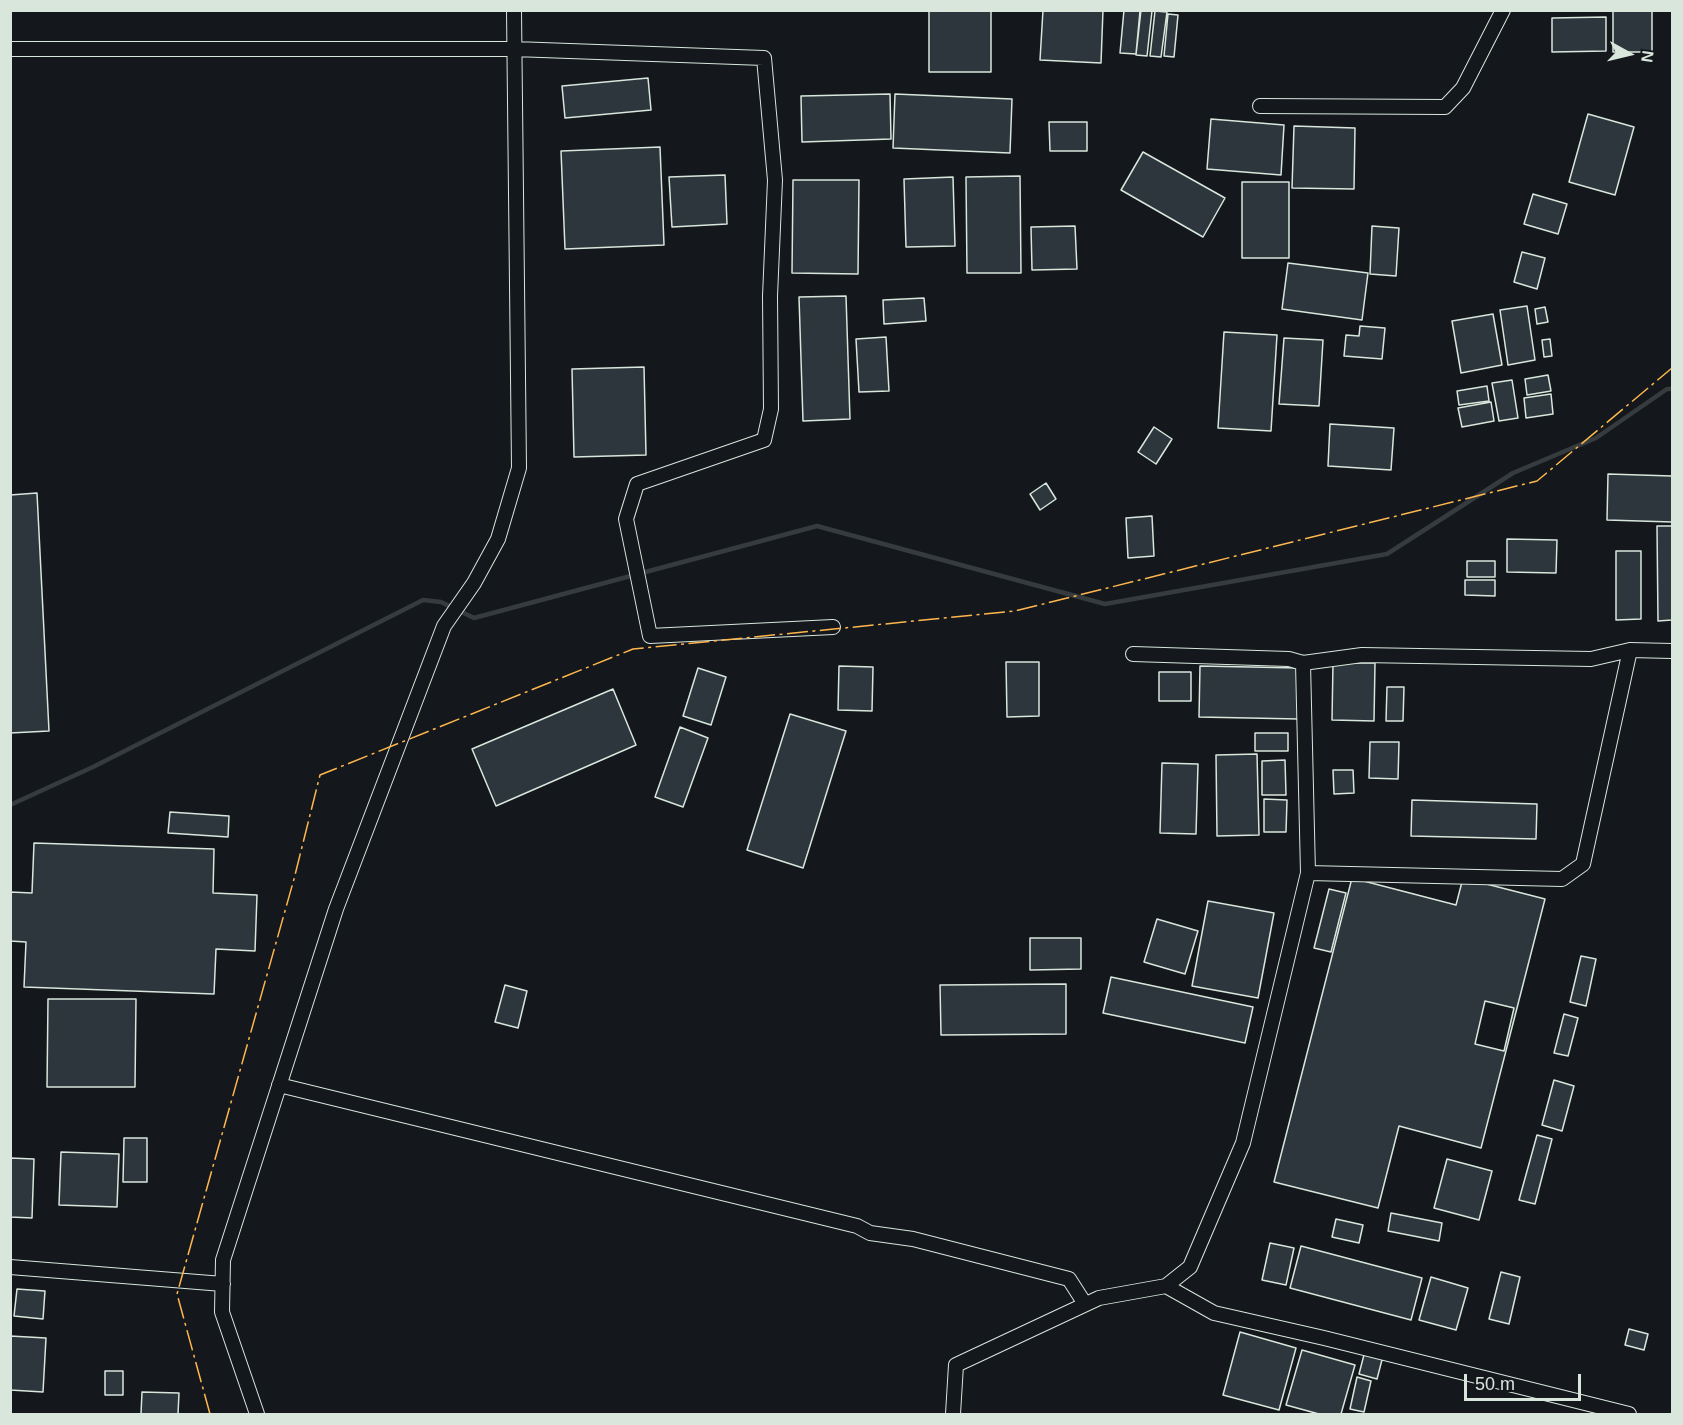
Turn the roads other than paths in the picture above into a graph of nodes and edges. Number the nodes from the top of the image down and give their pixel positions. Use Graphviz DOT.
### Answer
graph roads {
  1 [pos="513,10"];
  2 [pos="1503,10"];
  3 [pos="10,49"];
  4 [pos="514,49"];
  5 [pos="1260,106"];
  6 [pos="833,627"];
  7 [pos="1629,650"];
  8 [pos="1672,651"];
  9 [pos="1133,654"];
  10 [pos="1303,663"];
  11 [pos="1308,873"];
  12 [pos="279,1085"];
  13 [pos="10,1267"];
  14 [pos="223,1284"];
  15 [pos="1166,1286"];
  16 [pos="1085,1304"];
  17 [pos="256,1414"];
  18 [pos="953,1414"];
  19 [pos="1629,1414"];
  1 -- 4 [label="street"];
  2 -- 5 [label="street"];
  3 -- 4 [label="street"];
  4 -- 6 [label="street"];
  4 -- 12 [label="street"];
  7 -- 8 [label="street"];
  7 -- 10 [label="street"];
  7 -- 11 [label="street"];
  9 -- 10 [label="street"];
  10 -- 11 [label="street"];
  11 -- 15 [label="street"];
  12 -- 14 [label="street"];
  12 -- 16 [label="street"];
  13 -- 14 [label="street"];
  14 -- 17 [label="street"];
  15 -- 16 [label="street"];
  15 -- 19 [label="street"];
  16 -- 18 [label="street"];
}
